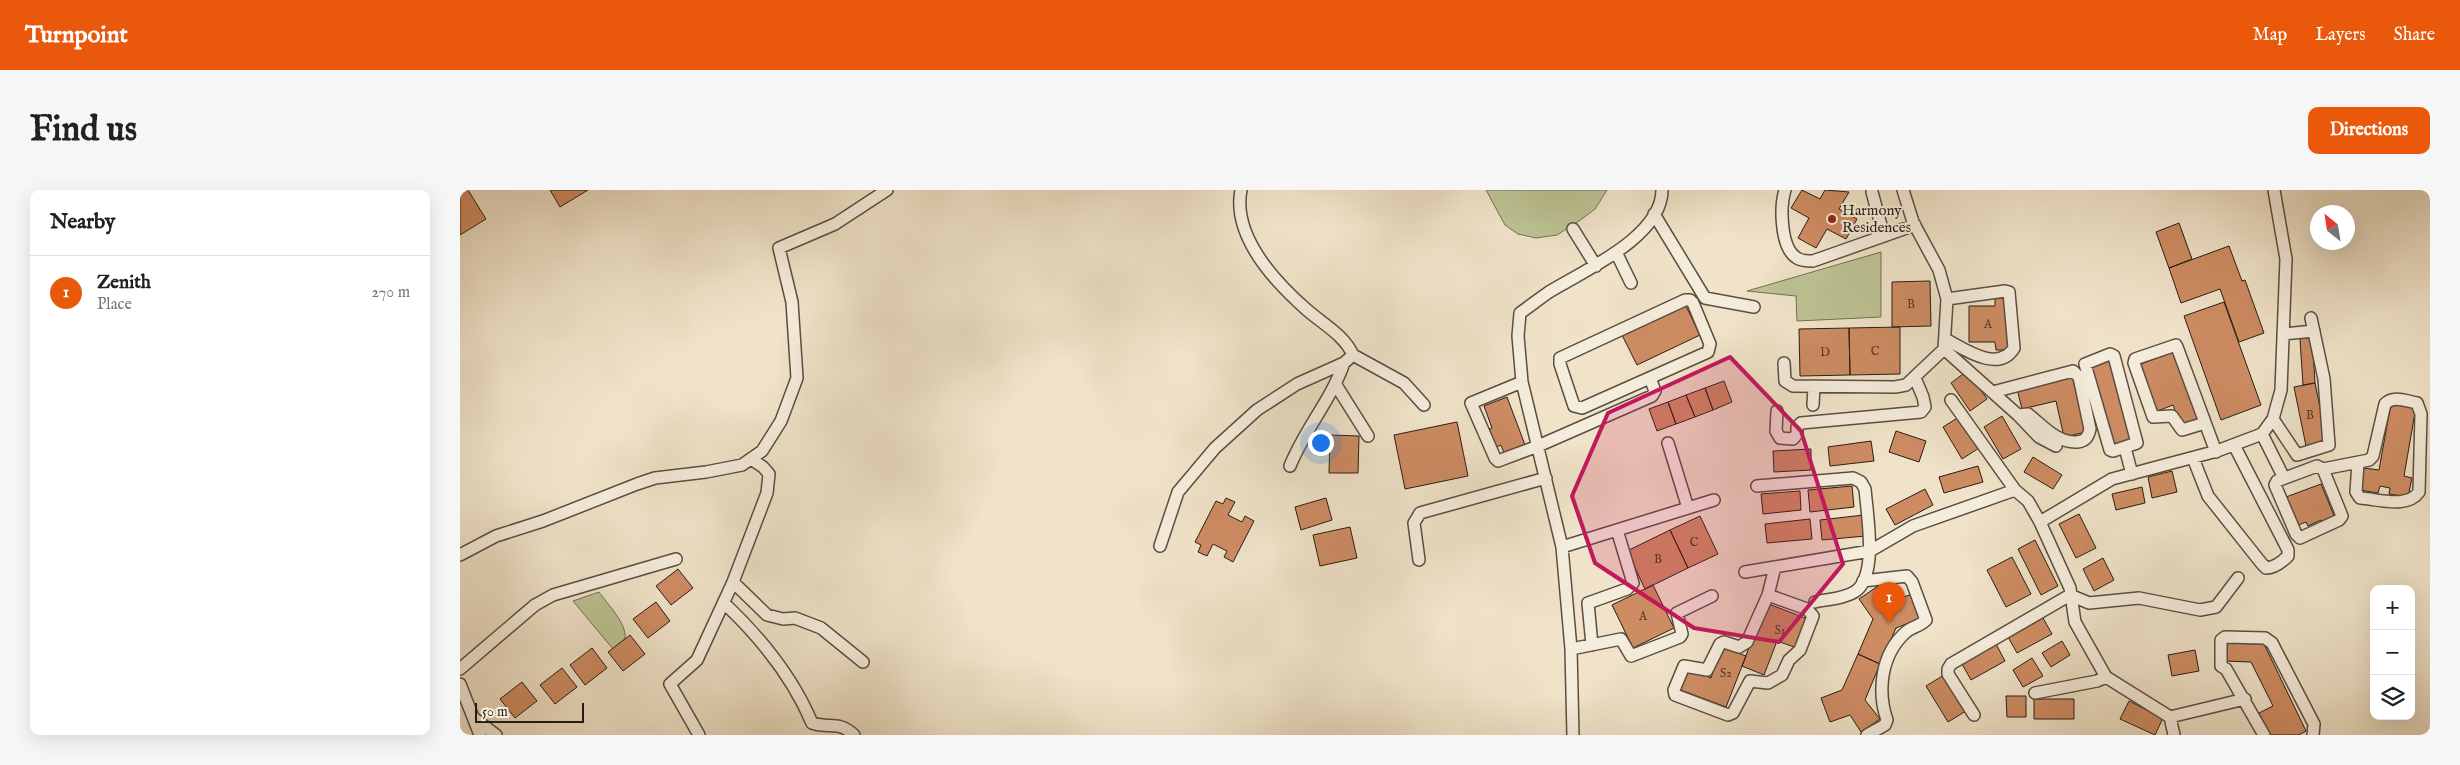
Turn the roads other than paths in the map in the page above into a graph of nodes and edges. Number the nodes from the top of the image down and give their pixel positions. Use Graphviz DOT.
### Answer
graph roads {
  1 [pos="888,190"];
  2 [pos="1241,190"];
  3 [pos="1662,190"];
  4 [pos="1785,190"];
  5 [pos="1904,190"];
  6 [pos="2274,190"];
  7 [pos="1872,192"];
  8 [pos="1654,214"];
  9 [pos="1915,225"];
  10 [pos="1573,230"];
  11 [pos="1884,236"];
  12 [pos="1616,252"];
  13 [pos="1596,266"];
  14 [pos="1631,283"];
  15 [pos="1947,299"];
  16 [pos="1754,307"];
  17 [pos="2311,318"];
  18 [pos="2314,331"];
  19 [pos="2283,334"];
  20 [pos="1944,344"];
  21 [pos="1348,359"];
  22 [pos="1784,363"];
  23 [pos="1650,378"];
  24 [pos="1915,378"];
  25 [pos="1522,382"];
  26 [pos="1336,385"];
  27 [pos="1814,386"];
  28 [pos="1993,392"];
  29 [pos="1951,400"];
  30 [pos="1424,405"];
  31 [pos="1813,405"];
  32 [pos="1776,411"];
  33 [pos="2018,416"];
  34 [pos="2273,418"];
  35 [pos="2205,424"];
  36 [pos="2262,434"];
  37 [pos="1368,436"];
  38 [pos="1668,444"];
  39 [pos="2234,445"];
  40 [pos="1538,446"];
  41 [pos="2056,446"];
  42 [pos="2125,448"];
  43 [pos="2216,452"];
  44 [pos="2193,458"];
  45 [pos="751,459"];
  46 [pos="2358,463"];
  47 [pos="1290,466"];
  48 [pos="2323,468"];
  49 [pos="2132,474"];
  50 [pos="1546,478"];
  51 [pos="2284,478"];
  52 [pos="1757,486"];
  53 [pos="2015,490"];
  54 [pos="1714,500"];
  55 [pos="1688,508"];
  56 [pos="2040,522"];
  57 [pos="1617,530"];
  58 [pos="1160,546"];
  59 [pos="1562,547"];
  60 [pos="1870,551"];
  61 [pos="460,555"];
  62 [pos="676,559"];
  63 [pos="1419,560"];
  64 [pos="1775,567"];
  65 [pos="1745,572"];
  66 [pos="2238,578"];
  67 [pos="1863,581"];
  68 [pos="734,582"];
  69 [pos="1768,595"];
  70 [pos="2070,595"];
  71 [pos="1712,596"];
  72 [pos="1815,602"];
  73 [pos="724,603"];
  74 [pos="1592,645"];
  75 [pos="1571,649"];
  76 [pos="863,662"];
  77 [pos="460,669"];
  78 [pos="2106,677"];
  79 [pos="460,684"];
  80 [pos="2035,693"];
  81 [pos="2245,699"];
  82 [pos="1974,715"];
  83 [pos="472,717"];
  84 [pos="2170,717"];
  85 [pos="480,735"];
  86 [pos="496,735"];
  87 [pos="699,735"];
  88 [pos="854,735"];
  89 [pos="1572,735"];
  90 [pos="1867,735"];
  91 [pos="2174,735"];
  92 [pos="2264,735"];
  93 [pos="2313,735"];
  1 -- 45 [label="street"];
  2 -- 21 [label="street"];
  3 -- 8 [label="street"];
  4 -- 11 [label="street"];
  5 -- 9 [label="street"];
  6 -- 19 [label="street"];
  7 -- 11 [label="street"];
  8 -- 12 [label="street"];
  8 -- 16 [label="street"];
  9 -- 11 [label="street"];
  9 -- 15 [label="street"];
  10 -- 13 [label="street"];
  12 -- 13 [label="street"];
  12 -- 14 [label="street"];
  13 -- 25 [label="street"];
  15 -- 20 [label="street"];
  15 -- 20 [label="street"];
  17 -- 18 [label="street"];
  18 -- 19 [label="street"];
  18 -- 34 [label="street"];
  19 -- 34 [label="street"];
  20 -- 24 [label="street"];
  20 -- 28 [label="street"];
  21 -- 26 [label="street"];
  21 -- 30 [label="street"];
  21 -- 58 [label="street"];
  22 -- 27 [label="street"];
  23 -- 23 [label="street"];
  23 -- 40 [label="street"];
  24 -- 27 [label="street"];
  24 -- 32 [label="street"];
  25 -- 40 [label="street"];
  25 -- 40 [label="street"];
  26 -- 37 [label="street"];
  26 -- 47 [label="street"];
  27 -- 31 [label="street"];
  28 -- 33 [label="street"];
  28 -- 33 [label="street"];
  29 -- 53 [label="street"];
  33 -- 41 [label="street"];
  34 -- 36 [label="street"];
  35 -- 35 [label="street"];
  35 -- 43 [label="street"];
  36 -- 39 [label="street"];
  36 -- 51 [label="street"];
  38 -- 55 [label="street"];
  39 -- 43 [label="street"];
  39 -- 44 [label="street"];
  40 -- 50 [label="street"];
  42 -- 42 [label="street"];
  42 -- 49 [label="street"];
  43 -- 44 [label="street"];
  44 -- 49 [label="street"];
  45 -- 61 [label="street"];
  45 -- 68 [label="street"];
  46 -- 46 [label="street"];
  46 -- 48 [label="street"];
  48 -- 51 [label="street"];
  48 -- 51 [label="street"];
  49 -- 56 [label="street"];
  50 -- 59 [label="street"];
  50 -- 63 [label="street"];
  52 -- 60 [label="street"];
  53 -- 56 [label="street"];
  53 -- 60 [label="street"];
  54 -- 55 [label="street"];
  55 -- 57 [label="street"];
  56 -- 70 [label="street"];
  57 -- 59 [label="street"];
  57 -- 74 [label="street"];
  59 -- 75 [label="street"];
  60 -- 64 [label="street"];
  60 -- 67 [label="street"];
  62 -- 77 [label="street"];
  64 -- 65 [label="street"];
  64 -- 69 [label="street"];
  66 -- 70 [label="street"];
  67 -- 72 [label="street"];
  67 -- 90 [label="street"];
  68 -- 73 [label="street"];
  68 -- 76 [label="street"];
  69 -- 69 [label="street"];
  70 -- 78 [label="street"];
  70 -- 82 [label="street"];
  71 -- 74 [label="street"];
  73 -- 87 [label="street"];
  73 -- 88 [label="street"];
  74 -- 75 [label="street"];
  75 -- 89 [label="street"];
  78 -- 80 [label="street"];
  78 -- 84 [label="street"];
  79 -- 83 [label="street"];
  81 -- 84 [label="street"];
  81 -- 92 [label="street"];
  81 -- 93 [label="street"];
  83 -- 85 [label="street"];
  83 -- 86 [label="street"];
  84 -- 91 [label="street"];
}
